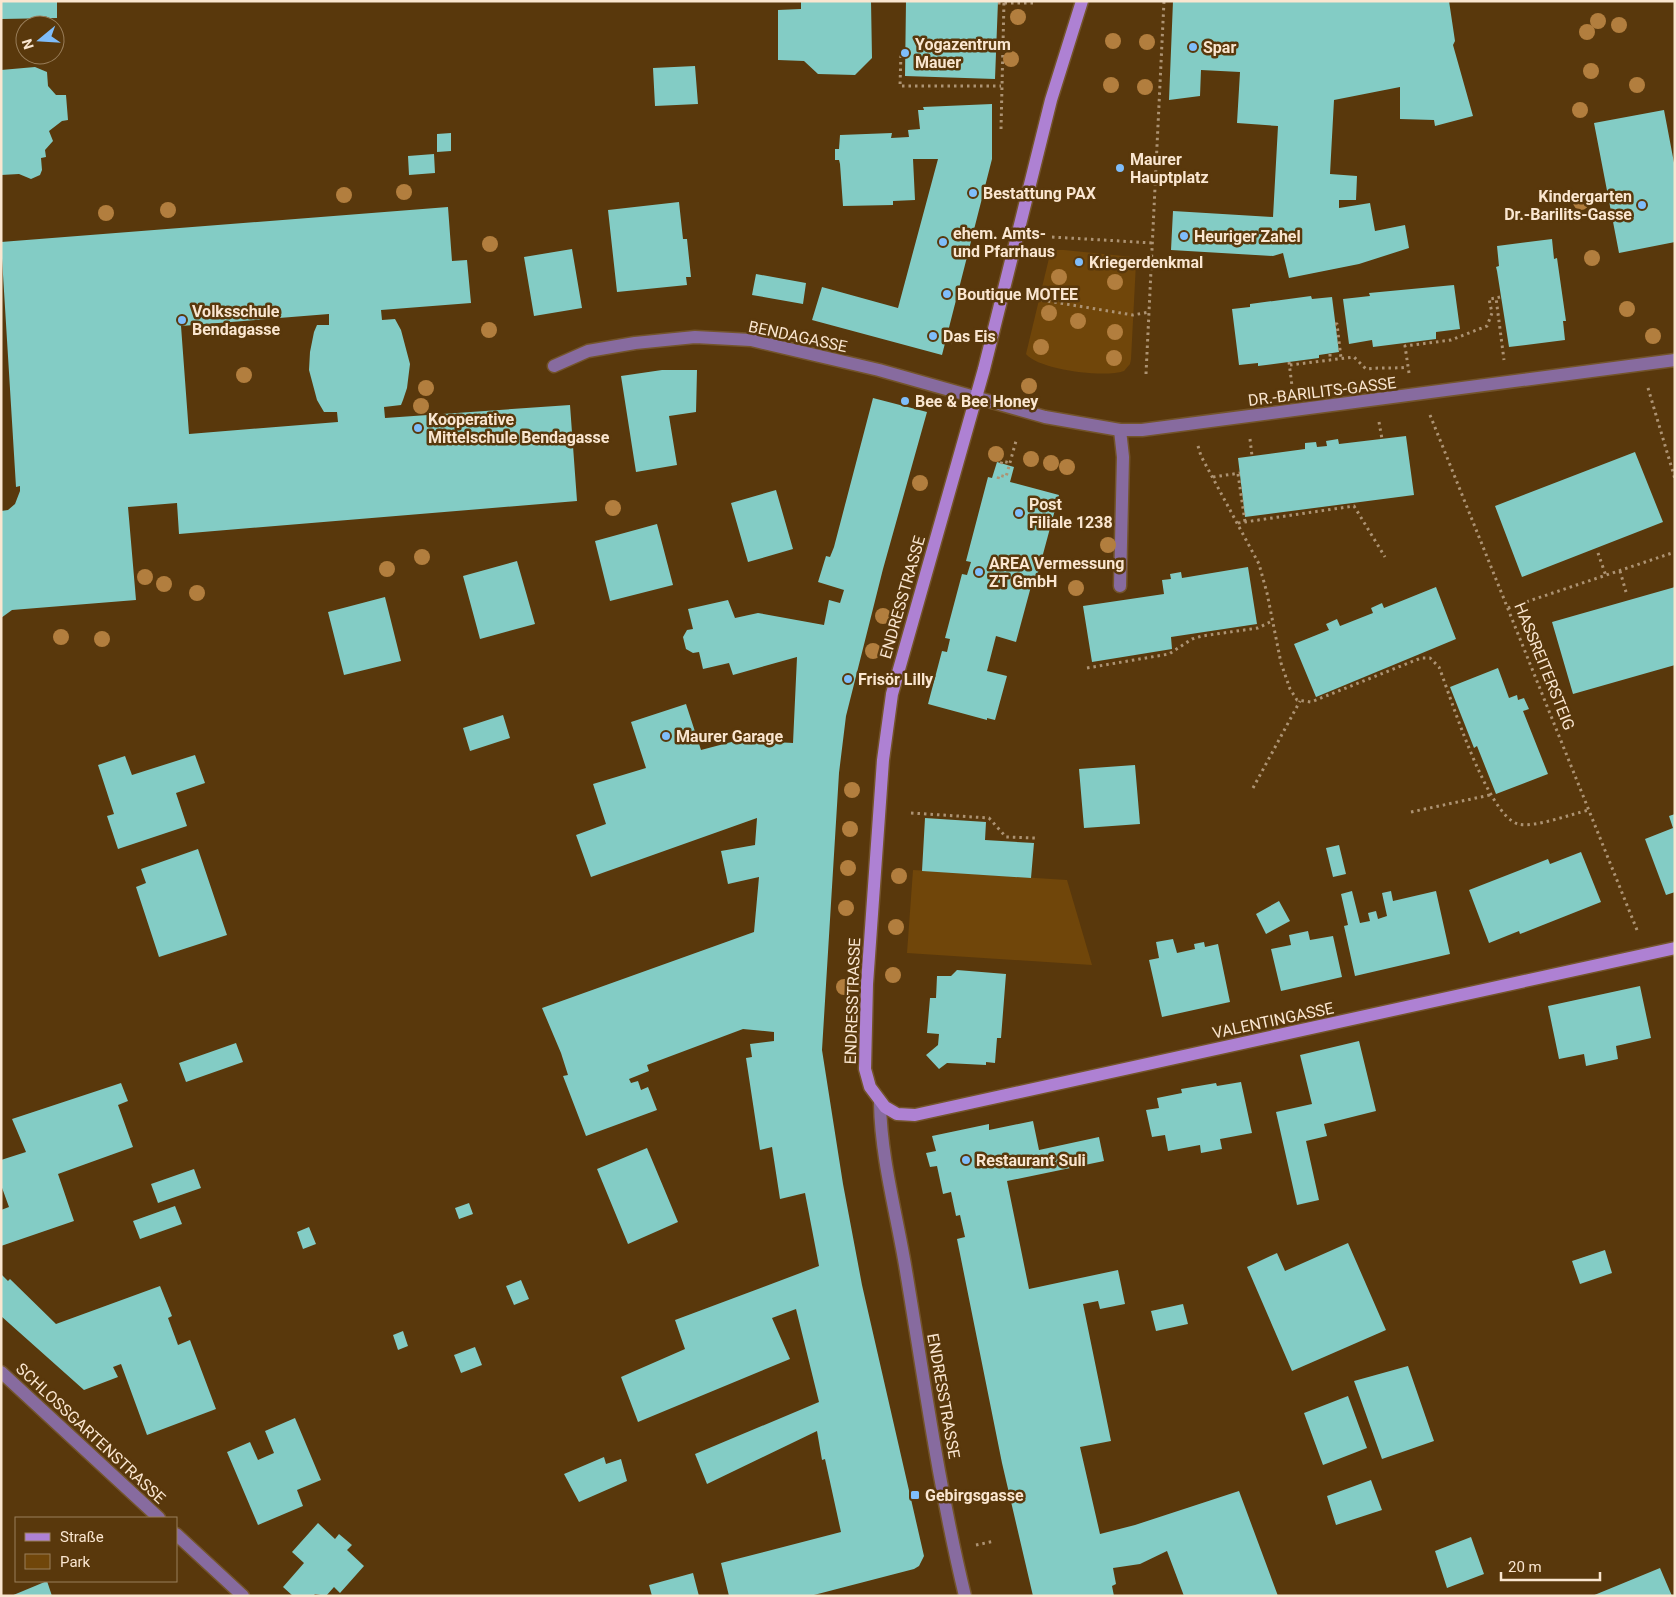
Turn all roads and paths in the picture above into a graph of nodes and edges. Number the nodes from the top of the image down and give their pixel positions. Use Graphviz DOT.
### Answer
graph roads {
  1 [pos="1082,1"];
  2 [pos="1164,1"];
  3 [pos="1004,2"];
  4 [pos="998,3"];
  5 [pos="1037,3"];
  6 [pos="905,53"];
  7 [pos="1001,86"];
  8 [pos="1001,129"];
  9 [pos="1052,237"];
  10 [pos="1153,243"];
  11 [pos="957,296"];
  12 [pos="963,298"];
  13 [pos="1035,299"];
  14 [pos="1149,312"];
  15 [pos="1335,324"];
  16 [pos="946,340"];
  17 [pos="952,342"];
  18 [pos="1503,351"];
  19 [pos="1330,354"];
  20 [pos="1341,358"];
  21 [pos="1330,360"];
  22 [pos="1675,360"];
  23 [pos="554,366"];
  24 [pos="1408,367"];
  25 [pos="1146,374"];
  26 [pos="1409,378"];
  27 [pos="1648,388"];
  28 [pos="1293,393"];
  29 [pos="976,397"];
  30 [pos="1429,412"];
  31 [pos="1120,430"];
  32 [pos="1380,430"];
  33 [pos="1382,439"];
  34 [pos="1016,441"];
  35 [pos="1250,441"];
  36 [pos="1198,444"];
  37 [pos="1252,456"];
  38 [pos="1010,462"];
  39 [pos="1001,464"];
  40 [pos="999,475"];
  41 [pos="1213,477"];
  42 [pos="1675,479"];
  43 [pos="1245,522"];
  44 [pos="1238,523"];
  45 [pos="1675,552"];
  46 [pos="1598,553"];
  47 [pos="1385,557"];
  48 [pos="1620,571"];
  49 [pos="1606,576"];
  50 [pos="1120,586"];
  51 [pos="1626,592"];
  52 [pos="1508,608"];
  53 [pos="1272,621"];
  54 [pos="1087,668"];
  55 [pos="1300,702"];
  56 [pos="1254,788"];
  57 [pos="1490,795"];
  58 [pos="1589,810"];
  59 [pos="1411,812"];
  60 [pos="911,813"];
  61 [pos="1036,838"];
  62 [pos="1636,930"];
  63 [pos="1675,948"];
  64 [pos="880,1103"];
  65 [pos="1,1372"];
  66 [pos="158,1517"];
  67 [pos="178,1536"];
  68 [pos="243,1596"];
  69 [pos="965,1596"];
  1 -- 29 [label="main road"];
  2 -- 10 [label="path"];
  3 -- 4 [label="path"];
  3 -- 5 [label="path"];
  3 -- 7 [label="path"];
  6 -- 7 [label="path"];
  7 -- 8 [label="path"];
  9 -- 10 [label="path"];
  10 -- 14 [label="path"];
  11 -- 12 [label="path"];
  13 -- 14 [label="path"];
  14 -- 25 [label="path"];
  15 -- 20 [label="path"];
  16 -- 17 [label="path"];
  18 -- 24 [label="path"];
  19 -- 21 [label="path"];
  20 -- 21 [label="path"];
  20 -- 24 [label="path"];
  21 -- 28 [label="path"];
  22 -- 31 [label="street, DR.-BARILITS-GASSE"];
  23 -- 29 [label="street, BENDAGASSE"];
  24 -- 26 [label="path"];
  27 -- 42 [label="path"];
  29 -- 31 [label="street, DR.-BARILITS-GASSE"];
  29 -- 64 [label="main road, ENDRESSTRASSE"];
  30 -- 52 [label="path, HASSREITERSTEIG"];
  31 -- 50 [label="street"];
  32 -- 33 [label="path"];
  34 -- 38 [label="path"];
  35 -- 37 [label="path"];
  36 -- 41 [label="path"];
  38 -- 39 [label="path"];
  38 -- 40 [label="path"];
  41 -- 43 [label="path"];
  41 -- 44 [label="path"];
  43 -- 44 [label="path"];
  43 -- 47 [label="path"];
  44 -- 53 [label="path"];
  45 -- 48 [label="path"];
  46 -- 49 [label="path"];
  48 -- 49 [label="path"];
  48 -- 51 [label="path"];
  49 -- 52 [label="path"];
  52 -- 58 [label="path, HASSREITERSTEIG"];
  53 -- 54 [label="path"];
  53 -- 55 [label="path"];
  55 -- 56 [label="path"];
  55 -- 57 [label="path"];
  57 -- 58 [label="path"];
  57 -- 59 [label="path"];
  58 -- 62 [label="path, HASSREITERSTEIG"];
  60 -- 61 [label="path"];
  63 -- 64 [label="main road, VALENTINGASSE"];
  64 -- 69 [label="street, ENDRESSTRASSE"];
  65 -- 66 [label="street, SCHLOSSGARTENSTRASSE"];
  67 -- 68 [label="street"];
}
